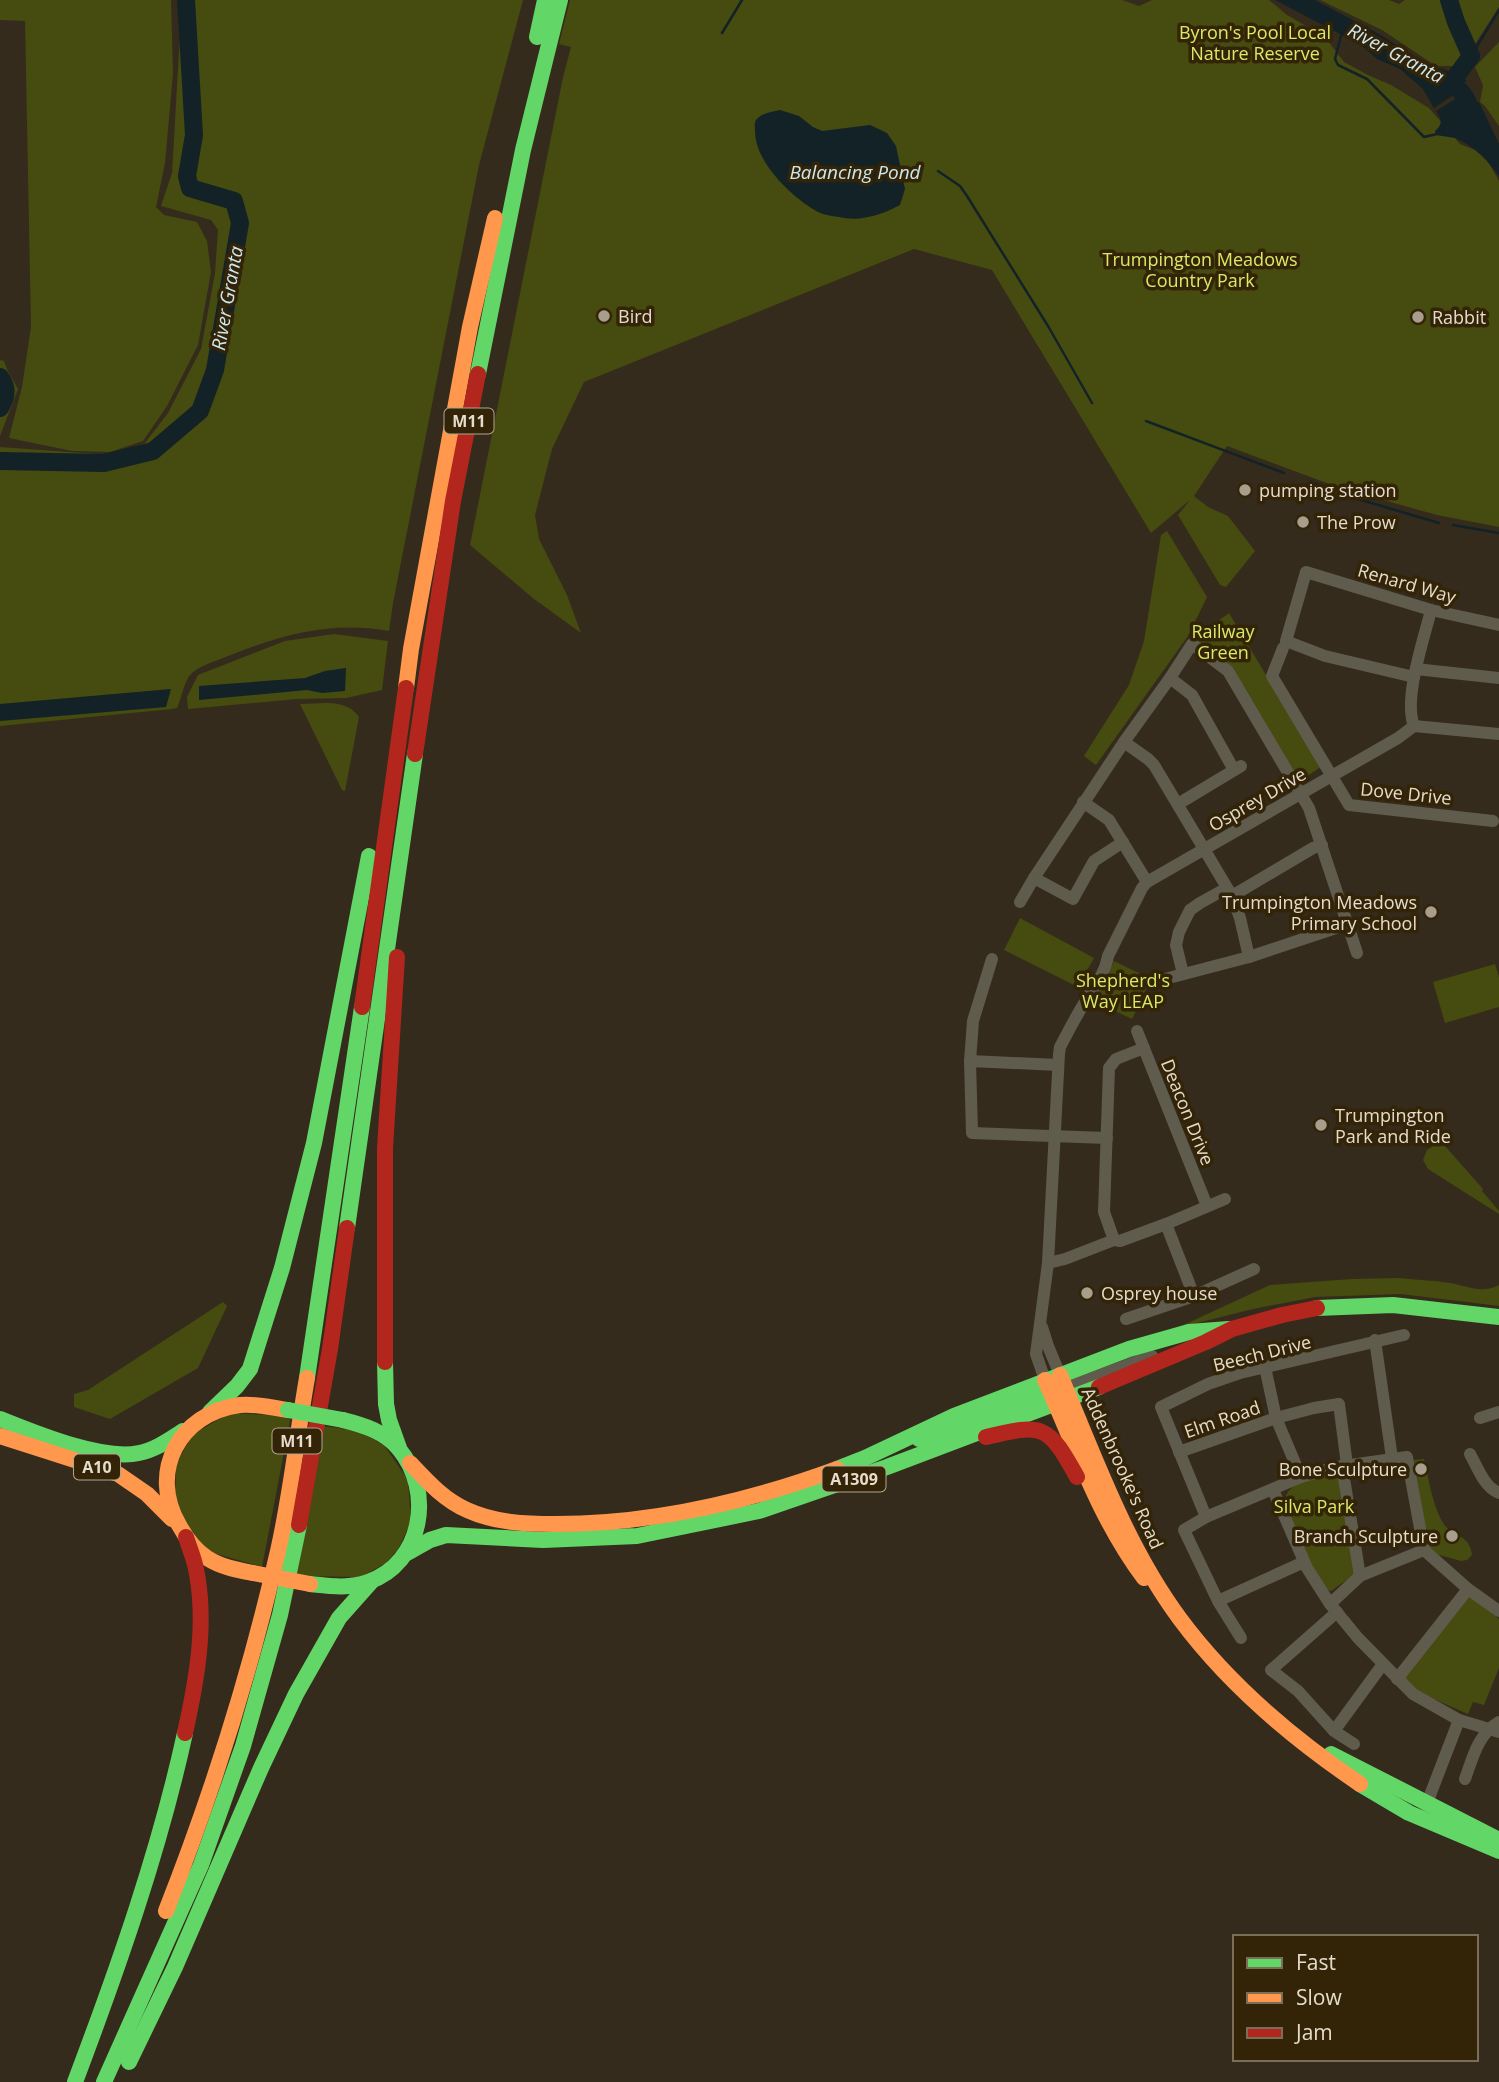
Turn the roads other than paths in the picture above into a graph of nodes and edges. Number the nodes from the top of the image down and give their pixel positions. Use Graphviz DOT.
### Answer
graph roads {
  1 [pos="545,0"];
  2 [pos="560,0"];
  3 [pos="1431,610"];
  4 [pos="1499,625"];
  5 [pos="1283,649"];
  6 [pos="1415,673"];
  7 [pos="1170,678"];
  8 [pos="1499,678"];
  9 [pos="1414,726"];
  10 [pos="1499,734"];
  11 [pos="1124,742"];
  12 [pos="393,770"];
  13 [pos="1332,775"];
  14 [pos="1301,794"];
  15 [pos="1083,802"];
  16 [pos="1178,804"];
  17 [pos="1493,821"];
  18 [pos="1123,842"];
  19 [pos="1322,845"];
  20 [pos="401,847"];
  21 [pos="1205,850"];
  22 [pos="1034,878"];
  23 [pos="1147,883"];
  24 [pos="1229,892"];
  25 [pos="1020,902"];
  26 [pos="1348,924"];
  27 [pos="1357,953"];
  28 [pos="1249,957"];
  29 [pos="992,959"];
  30 [pos="1183,974"];
  31 [pos="1161,980"];
  32 [pos="1137,1031"];
  33 [pos="1144,1048"];
  34 [pos="970,1061"];
  35 [pos="1058,1065"];
  36 [pos="1055,1136"];
  37 [pos="1107,1138"];
  38 [pos="1225,1199"];
  39 [pos="1207,1206"];
  40 [pos="1166,1224"];
  41 [pos="1114,1240"];
  42 [pos="1048,1263"];
  43 [pos="1254,1269"];
  44 [pos="1194,1296"];
  45 [pos="1499,1317"];
  46 [pos="1126,1319"];
  47 [pos="1232,1329"];
  48 [pos="1404,1335"];
  49 [pos="1375,1340"];
  50 [pos="1265,1367"];
  51 [pos="1055,1386"];
  52 [pos="210,1412"];
  53 [pos="1499,1412"];
  54 [pos="1276,1418"];
  55 [pos="1480,1418"];
  56 [pos="0,1419"];
  57 [pos="188,1428"];
  58 [pos="0,1436"];
  59 [pos="399,1448"];
  60 [pos="1179,1452"];
  61 [pos="1470,1454"];
  62 [pos="920,1455"];
  63 [pos="1392,1458"];
  64 [pos="410,1463"];
  65 [pos="1344,1465"];
  66 [pos="1301,1477"];
  67 [pos="1273,1490"];
  68 [pos="1499,1493"];
  69 [pos="1206,1517"];
  70 [pos="182,1531"];
  71 [pos="1119,1545"];
  72 [pos="1424,1550"];
  73 [pos="407,1553"];
  74 [pos="1304,1562"];
  75 [pos="1360,1576"];
  76 [pos="371,1581"];
  77 [pos="1468,1589"];
  78 [pos="1218,1601"];
  79 [pos="1334,1608"];
  80 [pos="1499,1611"];
  81 [pos="1174,1612"];
  82 [pos="1241,1638"];
  83 [pos="1383,1664"];
  84 [pos="1397,1679"];
  85 [pos="1459,1720"];
  86 [pos="1496,1727"];
  87 [pos="1289,1731"];
  88 [pos="1334,1731"];
  89 [pos="1354,1744"];
  90 [pos="1465,1779"];
  91 [pos="1427,1802"];
  92 [pos="1432,1824"];
  93 [pos="1499,1840"];
  94 [pos="1499,1852"];
  95 [pos="75,2082"];
  96 [pos="89,2082"];
  97 [pos="104,2082"];
  98 [pos="119,2082"];
  1 -- 12 [label="main road, M11"];
  2 -- 20 [label="main road, M11"];
  3 -- 4 [label="street, Renard Way"];
  3 -- 6 [label="street"];
  3 -- 6 [label="street, Renard Way"];
  5 -- 13 [label="street"];
  6 -- 8 [label="street"];
  6 -- 9 [label="street"];
  7 -- 11 [label="street"];
  7 -- 14 [label="street"];
  7 -- 16 [label="street"];
  9 -- 10 [label="street"];
  9 -- 13 [label="street, Osprey Drive"];
  11 -- 15 [label="street"];
  11 -- 16 [label="street"];
  12 -- 52 [label="main road, M11"];
  12 -- 96 [label="main road, M11"];
  13 -- 14 [label="street, Osprey Drive"];
  13 -- 17 [label="street, Dove Drive"];
  14 -- 19 [label="street"];
  14 -- 21 [label="street, Osprey Drive"];
  15 -- 18 [label="street"];
  15 -- 22 [label="street"];
  16 -- 21 [label="street"];
  18 -- 22 [label="street"];
  18 -- 23 [label="street"];
  19 -- 24 [label="street"];
  19 -- 26 [label="street"];
  20 -- 59 [label="main road, M11"];
  20 -- 97 [label="main road, M11"];
  21 -- 23 [label="street, Osprey Drive"];
  21 -- 24 [label="street"];
  22 -- 25 [label="street"];
  23 -- 35 [label="street"];
  24 -- 28 [label="street"];
  24 -- 30 [label="street"];
  26 -- 27 [label="street"];
  26 -- 28 [label="street"];
  28 -- 30 [label="street"];
  29 -- 34 [label="street"];
  30 -- 31 [label="street"];
  32 -- 33 [label="street, Deacon Drive"];
  33 -- 37 [label="street"];
  33 -- 39 [label="street, Deacon Drive"];
  34 -- 35 [label="street"];
  34 -- 36 [label="street"];
  35 -- 36 [label="street"];
  36 -- 37 [label="street"];
  36 -- 42 [label="street"];
  37 -- 41 [label="street"];
  38 -- 39 [label="street"];
  39 -- 40 [label="street"];
  40 -- 41 [label="street"];
  40 -- 44 [label="street"];
  41 -- 42 [label="street"];
  42 -- 51 [label="street"];
  43 -- 44 [label="street"];
  44 -- 46 [label="street"];
  45 -- 47 [label="main road, A1309"];
  47 -- 51 [label="main road, A1309"];
  47 -- 51 [label="main road, A1309"];
  48 -- 49 [label="street, Beech Drive"];
  49 -- 50 [label="street, Beech Drive"];
  49 -- 63 [label="street"];
  50 -- 54 [label="street, Elm Road"];
  50 -- 60 [label="street, Beech Drive"];
  51 -- 62 [label="main road, A1309"];
  51 -- 64 [label="main road, A1309"];
  51 -- 71 [label="main road, Addenbrooke's Road"];
  51 -- 81 [label="main road, Addenbrooke's Road"];
  52 -- 57 [label="main road"];
  52 -- 59 [label="main road, bridge"];
  53 -- 55 [label="street"];
  54 -- 60 [label="street, Elm Road"];
  54 -- 65 [label="street"];
  54 -- 66 [label="street, Elm Road"];
  56 -- 57 [label="main road, A10"];
  57 -- 70 [label="main road"];
  58 -- 70 [label="main road, A10"];
  59 -- 64 [label="main road"];
  60 -- 69 [label="street, Beech Drive"];
  61 -- 68 [label="street"];
  62 -- 71 [label="main road"];
  62 -- 73 [label="main road, A1309"];
  63 -- 65 [label="street"];
  63 -- 72 [label="street"];
  64 -- 73 [label="main road"];
  65 -- 66 [label="street"];
  65 -- 75 [label="street"];
  66 -- 67 [label="street"];
  67 -- 69 [label="street"];
  67 -- 74 [label="street"];
  69 -- 78 [label="street"];
  70 -- 76 [label="main road, bridge"];
  70 -- 95 [label="main road"];
  71 -- 81 [label="main road, Addenbrooke's Road"];
  72 -- 75 [label="street"];
  72 -- 77 [label="street"];
  73 -- 76 [label="main road"];
  74 -- 78 [label="street"];
  74 -- 79 [label="street"];
  75 -- 79 [label="street"];
  76 -- 98 [label="main road"];
  77 -- 80 [label="street"];
  77 -- 84 [label="street"];
  78 -- 82 [label="street"];
  79 -- 83 [label="street"];
  79 -- 88 [label="street"];
  81 -- 87 [label="main road, Addenbrooke's Road"];
  83 -- 84 [label="street"];
  83 -- 88 [label="street"];
  84 -- 85 [label="street"];
  85 -- 86 [label="street"];
  85 -- 91 [label="street"];
  86 -- 90 [label="street"];
  87 -- 91 [label="main road, Addenbrooke's Road"];
  87 -- 92 [label="main road, Addenbrooke's Road"];
  88 -- 89 [label="street"];
  91 -- 92 [label="street"];
  91 -- 93 [label="main road, Addenbrooke's Road"];
  92 -- 94 [label="main road, Addenbrooke's Road"];
}
